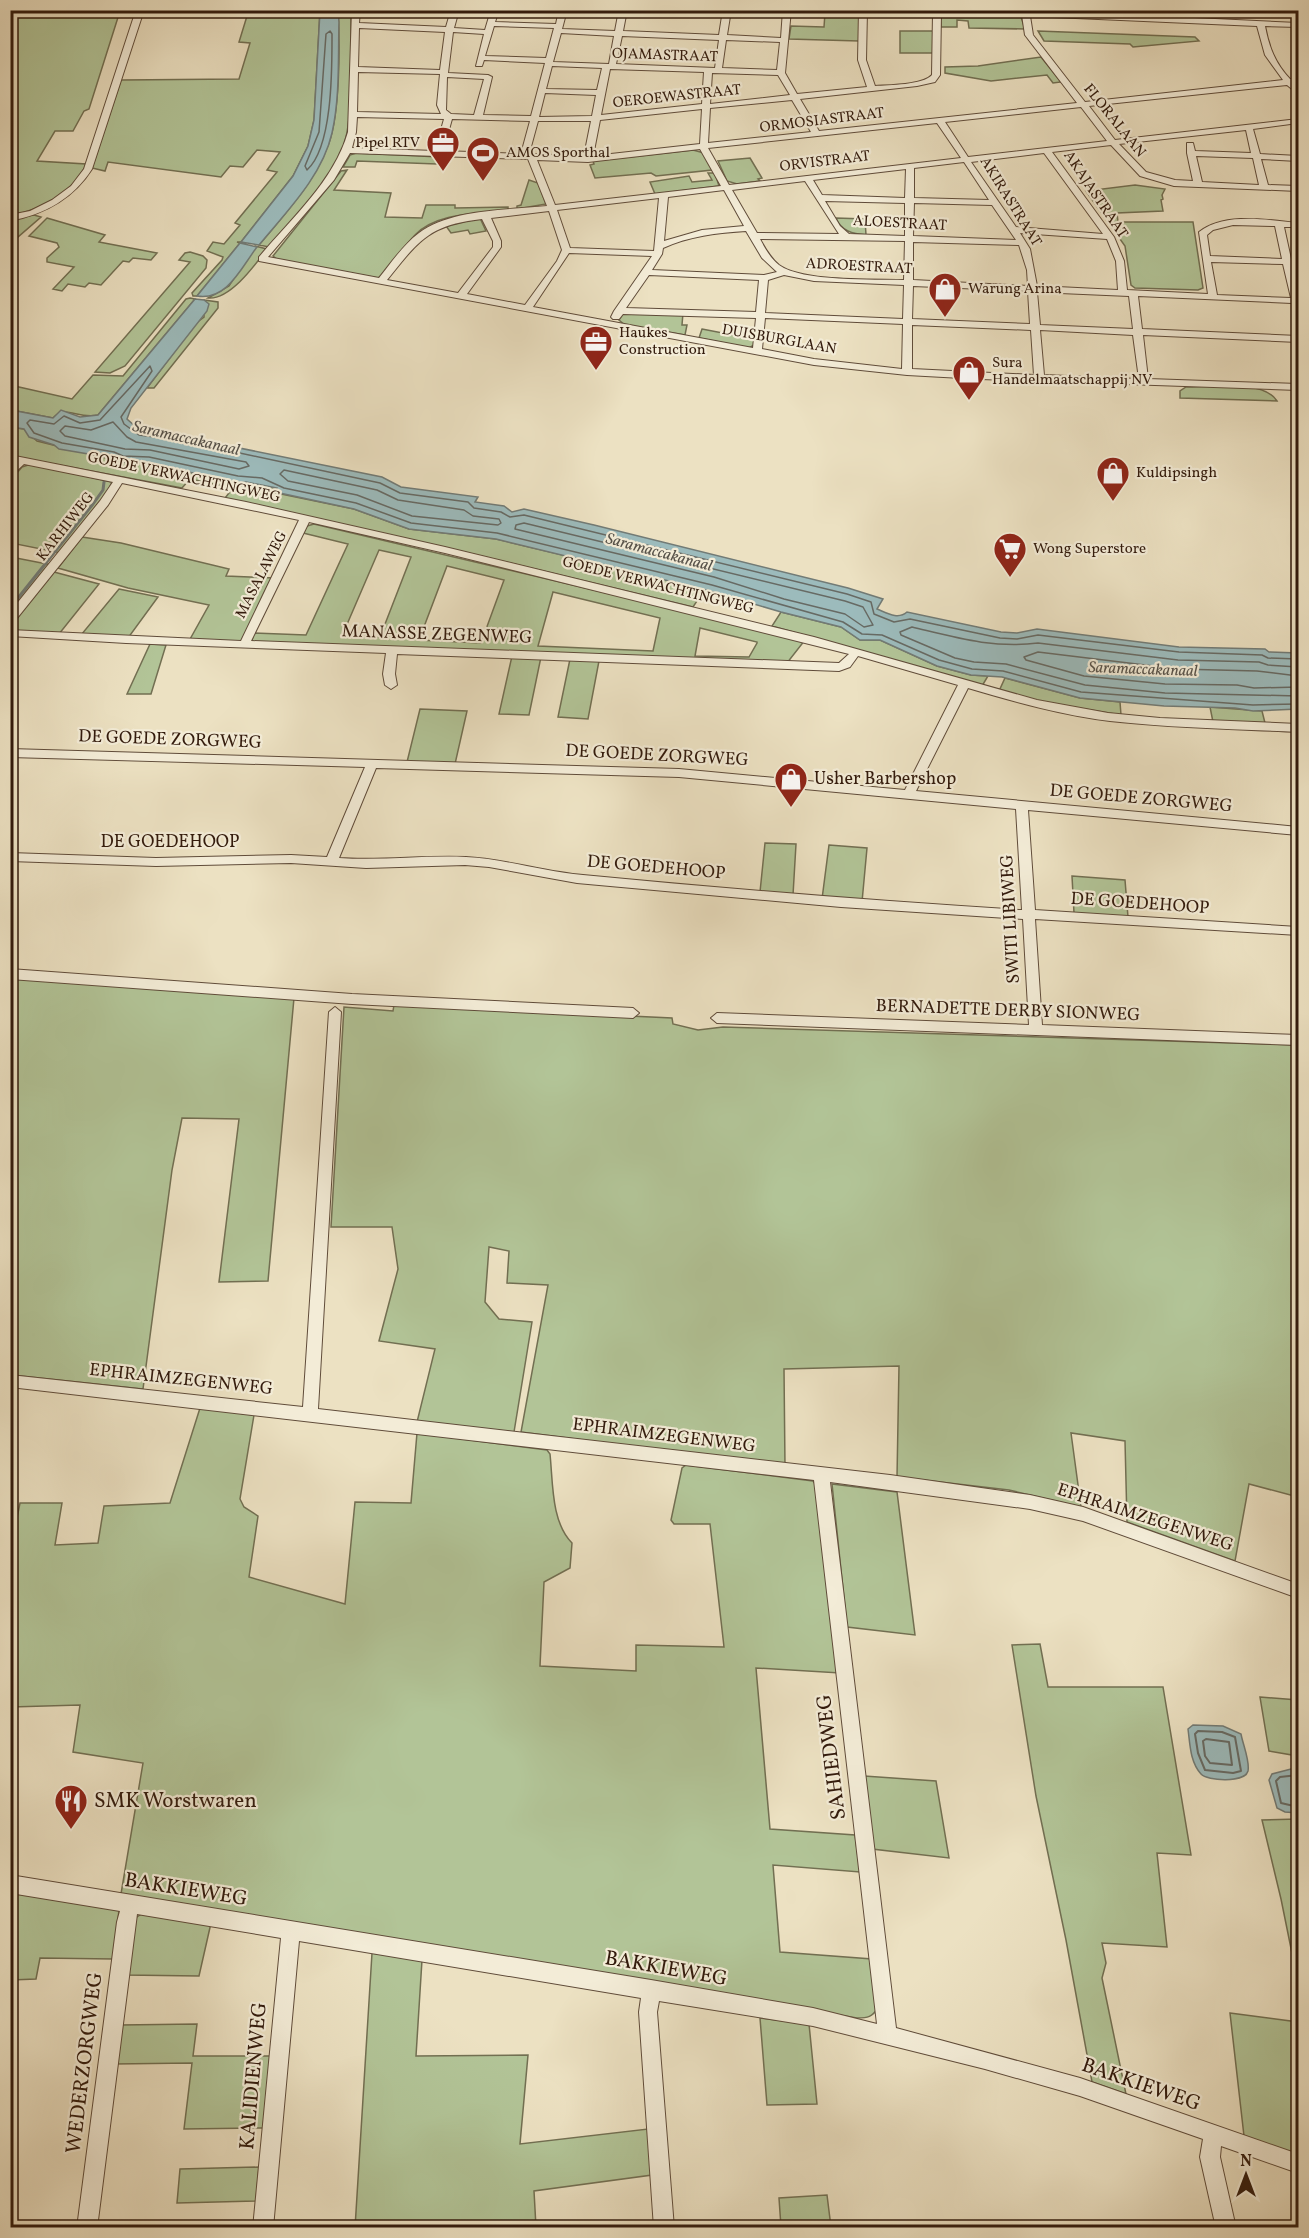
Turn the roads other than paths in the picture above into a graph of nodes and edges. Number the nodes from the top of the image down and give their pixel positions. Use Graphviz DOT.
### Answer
graph roads {
  1 [pos="140,10"];
  2 [pos="356,10"];
  3 [pos="455,10"];
  4 [pos="495,10"];
  5 [pos="563,10"];
  6 [pos="623,10"];
  7 [pos="727,10"];
  8 [pos="787,10"];
  9 [pos="863,10"];
  10 [pos="917,10"];
  11 [pos="1179,10"];
  12 [pos="937,11"];
  13 [pos="1023,11"];
  14 [pos="1100,14"];
  15 [pos="1181,21"];
  16 [pos="1261,24"];
  17 [pos="355,25"];
  18 [pos="1299,25"];
  19 [pos="490,28"];
  20 [pos="558,29"];
  21 [pos="448,30"];
  22 [pos="619,33"];
  23 [pos="723,37"];
  24 [pos="785,40"];
  25 [pos="481,58"];
  26 [pos="549,62"];
  27 [pos="609,67"];
  28 [pos="353,69"];
  29 [pos="708,71"];
  30 [pos="718,71"];
  31 [pos="445,73"];
  32 [pos="781,73"];
  33 [pos="475,75"];
  34 [pos="1299,81"];
  35 [pos="1289,82"];
  36 [pos="872,89"];
  37 [pos="542,91"];
  38 [pos="1299,92"];
  39 [pos="602,93"];
  40 [pos="797,98"];
  41 [pos="1083,105"];
  42 [pos="706,108"];
  43 [pos="352,114"];
  44 [pos="450,117"];
  45 [pos="478,117"];
  46 [pos="596,119"];
  47 [pos="532,120"];
  48 [pos="940,121"];
  49 [pos="1299,121"];
  50 [pos="1249,127"];
  51 [pos="1188,134"];
  52 [pos="817,135"];
  53 [pos="1112,142"];
  54 [pos="704,148"];
  55 [pos="347,150"];
  56 [pos="1046,150"];
  57 [pos="1191,153"];
  58 [pos="438,154"];
  59 [pos="1256,155"];
  60 [pos="528,158"];
  61 [pos="1299,158"];
  62 [pos="588,159"];
  63 [pos="967,159"];
  64 [pos="910,166"];
  65 [pos="807,178"];
  66 [pos="1198,184"];
  67 [pos="727,187"];
  68 [pos="1264,187"];
  69 [pos="1299,189"];
  70 [pos="664,194"];
  71 [pos="819,198"];
  72 [pos="909,200"];
  73 [pos="997,203"];
  74 [pos="552,208"];
  75 [pos="485,215"];
  76 [pos="10,218"];
  77 [pos="1279,224"];
  78 [pos="1299,225"];
  79 [pos="1015,230"];
  80 [pos="750,232"];
  81 [pos="847,237"];
  82 [pos="1110,237"];
  83 [pos="909,238"];
  84 [pos="1023,243"];
  85 [pos="566,250"];
  86 [pos="658,250"];
  87 [pos="1207,259"];
  88 [pos="1294,262"];
  89 [pos="648,272"];
  90 [pos="782,273"];
  91 [pos="765,278"];
  92 [pos="380,282"];
  93 [pos="909,283"];
  94 [pos="1031,289"];
  95 [pos="1128,293"];
  96 [pos="1213,296"];
  97 [pos="460,297"];
  98 [pos="1297,301"];
  99 [pos="527,309"];
  100 [pos="619,311"];
  101 [pos="1299,311"];
  102 [pos="759,316"];
  103 [pos="908,322"];
  104 [pos="612,325"];
  105 [pos="1035,328"];
  106 [pos="1137,332"];
  107 [pos="1299,339"];
  108 [pos="757,352"];
  109 [pos="907,372"];
  110 [pos="1039,378"];
  111 [pos="1144,382"];
  112 [pos="1299,387"];
  113 [pos="10,458"];
  114 [pos="22,460"];
  115 [pos="10,474"];
  116 [pos="120,479"];
  117 [pos="305,519"];
  118 [pos="10,620"];
  119 [pos="10,633"];
  120 [pos="244,645"];
  121 [pos="392,650"];
  122 [pos="856,652"];
  123 [pos="964,684"];
  124 [pos="390,685"];
  125 [pos="1299,728"];
  126 [pos="10,753"];
  127 [pos="372,764"];
  128 [pos="909,794"];
  129 [pos="1022,806"];
  130 [pos="1299,831"];
  131 [pos="10,856"];
  132 [pos="331,863"];
  133 [pos="1028,914"];
  134 [pos="1299,931"];
  135 [pos="10,974"];
  136 [pos="336,1012"];
  137 [pos="633,1013"];
  138 [pos="717,1018"];
  139 [pos="1036,1030"];
  140 [pos="1299,1040"];
  141 [pos="10,1381"];
  142 [pos="310,1414"];
  143 [pos="821,1474"];
  144 [pos="1299,1591"];
  145 [pos="10,1884"];
  146 [pos="131,1905"];
  147 [pos="291,1929"];
  148 [pos="651,1989"];
  149 [pos="887,2034"];
  150 [pos="1213,2133"];
  151 [pos="1299,2163"];
  152 [pos="87,2228"];
  153 [pos="263,2228"];
  154 [pos="664,2228"];
  155 [pos="1226,2228"];
  1 -- 76 [label="street"];
  2 -- 17 [label="street"];
  3 -- 21 [label="street"];
  4 -- 19 [label="street"];
  5 -- 20 [label="street"];
  6 -- 22 [label="street"];
  7 -- 23 [label="street"];
  8 -- 24 [label="street"];
  9 -- 36 [label="street"];
  10 -- 12 [label="street"];
  11 -- 15 [label="street"];
  12 -- 13 [label="street"];
  12 -- 36 [label="street, OEROEWASTRAAT"];
  13 -- 14 [label="street"];
  13 -- 41 [label="street, FLORALAAN"];
  14 -- 15 [label="street"];
  15 -- 16 [label="street"];
  16 -- 18 [label="street"];
  16 -- 35 [label="street"];
  17 -- 21 [label="street"];
  17 -- 28 [label="street"];
  19 -- 20 [label="street"];
  19 -- 21 [label="street"];
  19 -- 25 [label="street"];
  20 -- 22 [label="street"];
  20 -- 26 [label="street"];
  21 -- 31 [label="street"];
  22 -- 23 [label="street"];
  22 -- 27 [label="street"];
  23 -- 24 [label="street"];
  23 -- 30 [label="street"];
  24 -- 32 [label="street"];
  25 -- 26 [label="street, OJAMASTRAAT"];
  25 -- 33 [label="street"];
  26 -- 27 [label="street, OJAMASTRAAT"];
  26 -- 37 [label="street"];
  27 -- 29 [label="street, OJAMASTRAAT"];
  27 -- 39 [label="street"];
  28 -- 31 [label="street"];
  28 -- 43 [label="street"];
  29 -- 30 [label="street, OJAMASTRAAT"];
  29 -- 42 [label="street"];
  30 -- 32 [label="street, OJAMASTRAAT"];
  31 -- 33 [label="street"];
  31 -- 44 [label="street"];
  32 -- 40 [label="street"];
  33 -- 45 [label="street"];
  34 -- 35 [label="street, ORMOSIASTRAAT"];
  35 -- 38 [label="street"];
  35 -- 41 [label="street, ORMOSIASTRAAT"];
  36 -- 40 [label="street, OEROEWASTRAAT"];
  37 -- 39 [label="street"];
  37 -- 47 [label="street"];
  39 -- 46 [label="street"];
  40 -- 42 [label="street, OEROEWASTRAAT"];
  40 -- 52 [label="street"];
  41 -- 48 [label="street, ORMOSIASTRAAT"];
  41 -- 53 [label="street, FLORALAAN"];
  42 -- 46 [label="street, OEROEWASTRAAT"];
  42 -- 54 [label="street"];
  43 -- 44 [label="street, OEROEWASTRAAT"];
  43 -- 55 [label="street"];
  44 -- 45 [label="street, OEROEWASTRAAT"];
  44 -- 58 [label="street"];
  45 -- 47 [label="street, OEROEWASTRAAT"];
  46 -- 47 [label="street, OEROEWASTRAAT"];
  46 -- 62 [label="street"];
  47 -- 60 [label="street"];
  48 -- 52 [label="street, ORMOSIASTRAAT"];
  48 -- 63 [label="street, AKIRASTRAAT"];
  49 -- 50 [label="street, ORVISTRAAT"];
  50 -- 51 [label="street, ORVISTRAAT"];
  50 -- 59 [label="street"];
  51 -- 53 [label="street, ORVISTRAAT"];
  51 -- 57 [label="street"];
  52 -- 54 [label="street, ORMOSIASTRAAT"];
  53 -- 56 [label="street, ORVISTRAAT"];
  53 -- 66 [label="street, FLORALAAN"];
  54 -- 62 [label="street, ORMOSIASTRAAT"];
  54 -- 67 [label="street, ADROESTRAAT"];
  55 -- 58 [label="street, ORMOSIASTRAAT"];
  55 -- 92 [label="street, DUISBURGLAAN"];
  56 -- 63 [label="street, ORVISTRAAT"];
  56 -- 82 [label="street, AKAJASTRAAT"];
  57 -- 59 [label="street"];
  57 -- 66 [label="street"];
  58 -- 60 [label="street, ORMOSIASTRAAT"];
  59 -- 61 [label="street"];
  59 -- 68 [label="street"];
  60 -- 62 [label="street, ORMOSIASTRAAT"];
  60 -- 74 [label="street"];
  63 -- 64 [label="street, ORVISTRAAT"];
  63 -- 73 [label="street, AKIRASTRAAT"];
  64 -- 65 [label="street, ORVISTRAAT"];
  64 -- 72 [label="street"];
  65 -- 67 [label="street, ORVISTRAAT"];
  65 -- 71 [label="street, ALOESTRAAT"];
  66 -- 68 [label="street, FLORALAAN"];
  67 -- 70 [label="street, ORVISTRAAT"];
  67 -- 80 [label="street, ADROESTRAAT"];
  68 -- 69 [label="street, FLORALAAN"];
  70 -- 74 [label="street, ORVISTRAAT"];
  70 -- 86 [label="street"];
  71 -- 72 [label="street"];
  71 -- 81 [label="street, ALOESTRAAT"];
  72 -- 73 [label="street"];
  72 -- 83 [label="street"];
  73 -- 79 [label="street, AKIRASTRAAT"];
  74 -- 75 [label="street, ORVISTRAAT"];
  74 -- 85 [label="street"];
  75 -- 92 [label="street, ORVISTRAAT"];
  75 -- 97 [label="street"];
  77 -- 78 [label="street"];
  77 -- 87 [label="street"];
  77 -- 88 [label="street"];
  79 -- 82 [label="street"];
  79 -- 84 [label="street, AKIRASTRAAT"];
  80 -- 81 [label="street"];
  80 -- 86 [label="street"];
  80 -- 90 [label="street, ADROESTRAAT"];
  81 -- 83 [label="street, ALOESTRAAT"];
  82 -- 95 [label="street, AKAJASTRAAT"];
  83 -- 84 [label="street, ALOESTRAAT"];
  83 -- 93 [label="street"];
  84 -- 94 [label="street, AKIRASTRAAT"];
  85 -- 86 [label="street"];
  85 -- 99 [label="street"];
  86 -- 89 [label="street"];
  87 -- 88 [label="street"];
  87 -- 96 [label="street"];
  88 -- 98 [label="street"];
  89 -- 91 [label="street"];
  89 -- 100 [label="street"];
  90 -- 91 [label="street"];
  90 -- 93 [label="street, ADROESTRAAT"];
  91 -- 102 [label="street"];
  92 -- 97 [label="street, DUISBURGLAAN"];
  93 -- 94 [label="street, ADROESTRAAT"];
  93 -- 103 [label="street"];
  94 -- 95 [label="street, ADROESTRAAT"];
  94 -- 105 [label="street, AKIRASTRAAT"];
  95 -- 96 [label="street, ADROESTRAAT"];
  95 -- 106 [label="street, AKAJASTRAAT"];
  96 -- 98 [label="street, ADROESTRAAT"];
  97 -- 99 [label="street, DUISBURGLAAN"];
  98 -- 101 [label="street"];
  99 -- 104 [label="street, DUISBURGLAAN"];
  100 -- 102 [label="street"];
  100 -- 104 [label="street"];
  102 -- 103 [label="street"];
  102 -- 108 [label="street"];
  103 -- 105 [label="street"];
  103 -- 109 [label="street"];
  104 -- 108 [label="street, DUISBURGLAAN"];
  105 -- 106 [label="street"];
  105 -- 110 [label="street, AKIRASTRAAT"];
  106 -- 107 [label="street"];
  106 -- 111 [label="street, AKAJASTRAAT"];
  108 -- 109 [label="street, DUISBURGLAAN"];
  109 -- 110 [label="street, DUISBURGLAAN"];
  110 -- 111 [label="street, DUISBURGLAAN"];
  111 -- 112 [label="street, DUISBURGLAAN"];
  113 -- 114 [label="street, GOEDE VERWACHTINGWEG"];
  114 -- 115 [label="street"];
  114 -- 116 [label="street, GOEDE VERWACHTINGWEG"];
  116 -- 117 [label="street, GOEDE VERWACHTINGWEG"];
  116 -- 118 [label="street, KARHIWEG"];
  117 -- 120 [label="street, MASALAWEG"];
  117 -- 122 [label="street, GOEDE VERWACHTINGWEG"];
  119 -- 120 [label="street, MANASSE ZEGENWEG"];
  120 -- 121 [label="street, MANASSE ZEGENWEG"];
  121 -- 122 [label="street, MANASSE ZEGENWEG"];
  121 -- 124 [label="street"];
  122 -- 123 [label="street, GOEDE VERWACHTINGWEG"];
  123 -- 125 [label="street, GOEDE VERWACHTINGWEG"];
  123 -- 128 [label="street"];
  126 -- 127 [label="street, DE GOEDE ZORGWEG"];
  127 -- 128 [label="street, DE GOEDE ZORGWEG"];
  127 -- 132 [label="street"];
  128 -- 129 [label="street, DE GOEDE ZORGWEG"];
  129 -- 130 [label="street, DE GOEDE ZORGWEG"];
  129 -- 133 [label="street, SWITI LIBIWEG"];
  131 -- 132 [label="street, DE GOEDEHOOP"];
  132 -- 133 [label="street, DE GOEDEHOOP"];
  133 -- 134 [label="street, DE GOEDEHOOP"];
  133 -- 139 [label="street, SWITI LIBIWEG"];
  135 -- 137 [label="street"];
  136 -- 142 [label="street"];
  138 -- 139 [label="street, BERNADETTE DERBY SIONWEG"];
  139 -- 140 [label="street, BERNADETTE DERBY SIONWEG"];
  141 -- 142 [label="street, EPHRAIMZEGENWEG"];
  142 -- 143 [label="street, EPHRAIMZEGENWEG"];
  143 -- 144 [label="street, EPHRAIMZEGENWEG"];
  143 -- 149 [label="street, SAHIEDWEG"];
  145 -- 146 [label="street, BAKKIEWEG"];
  146 -- 147 [label="street, BAKKIEWEG"];
  146 -- 152 [label="street, WEDERZORGWEG"];
  147 -- 148 [label="street, BAKKIEWEG"];
  147 -- 153 [label="street, KALIDIENWEG"];
  148 -- 149 [label="street, BAKKIEWEG"];
  148 -- 154 [label="street"];
  149 -- 150 [label="street, BAKKIEWEG"];
  150 -- 151 [label="street, BAKKIEWEG"];
  150 -- 155 [label="street"];
}
